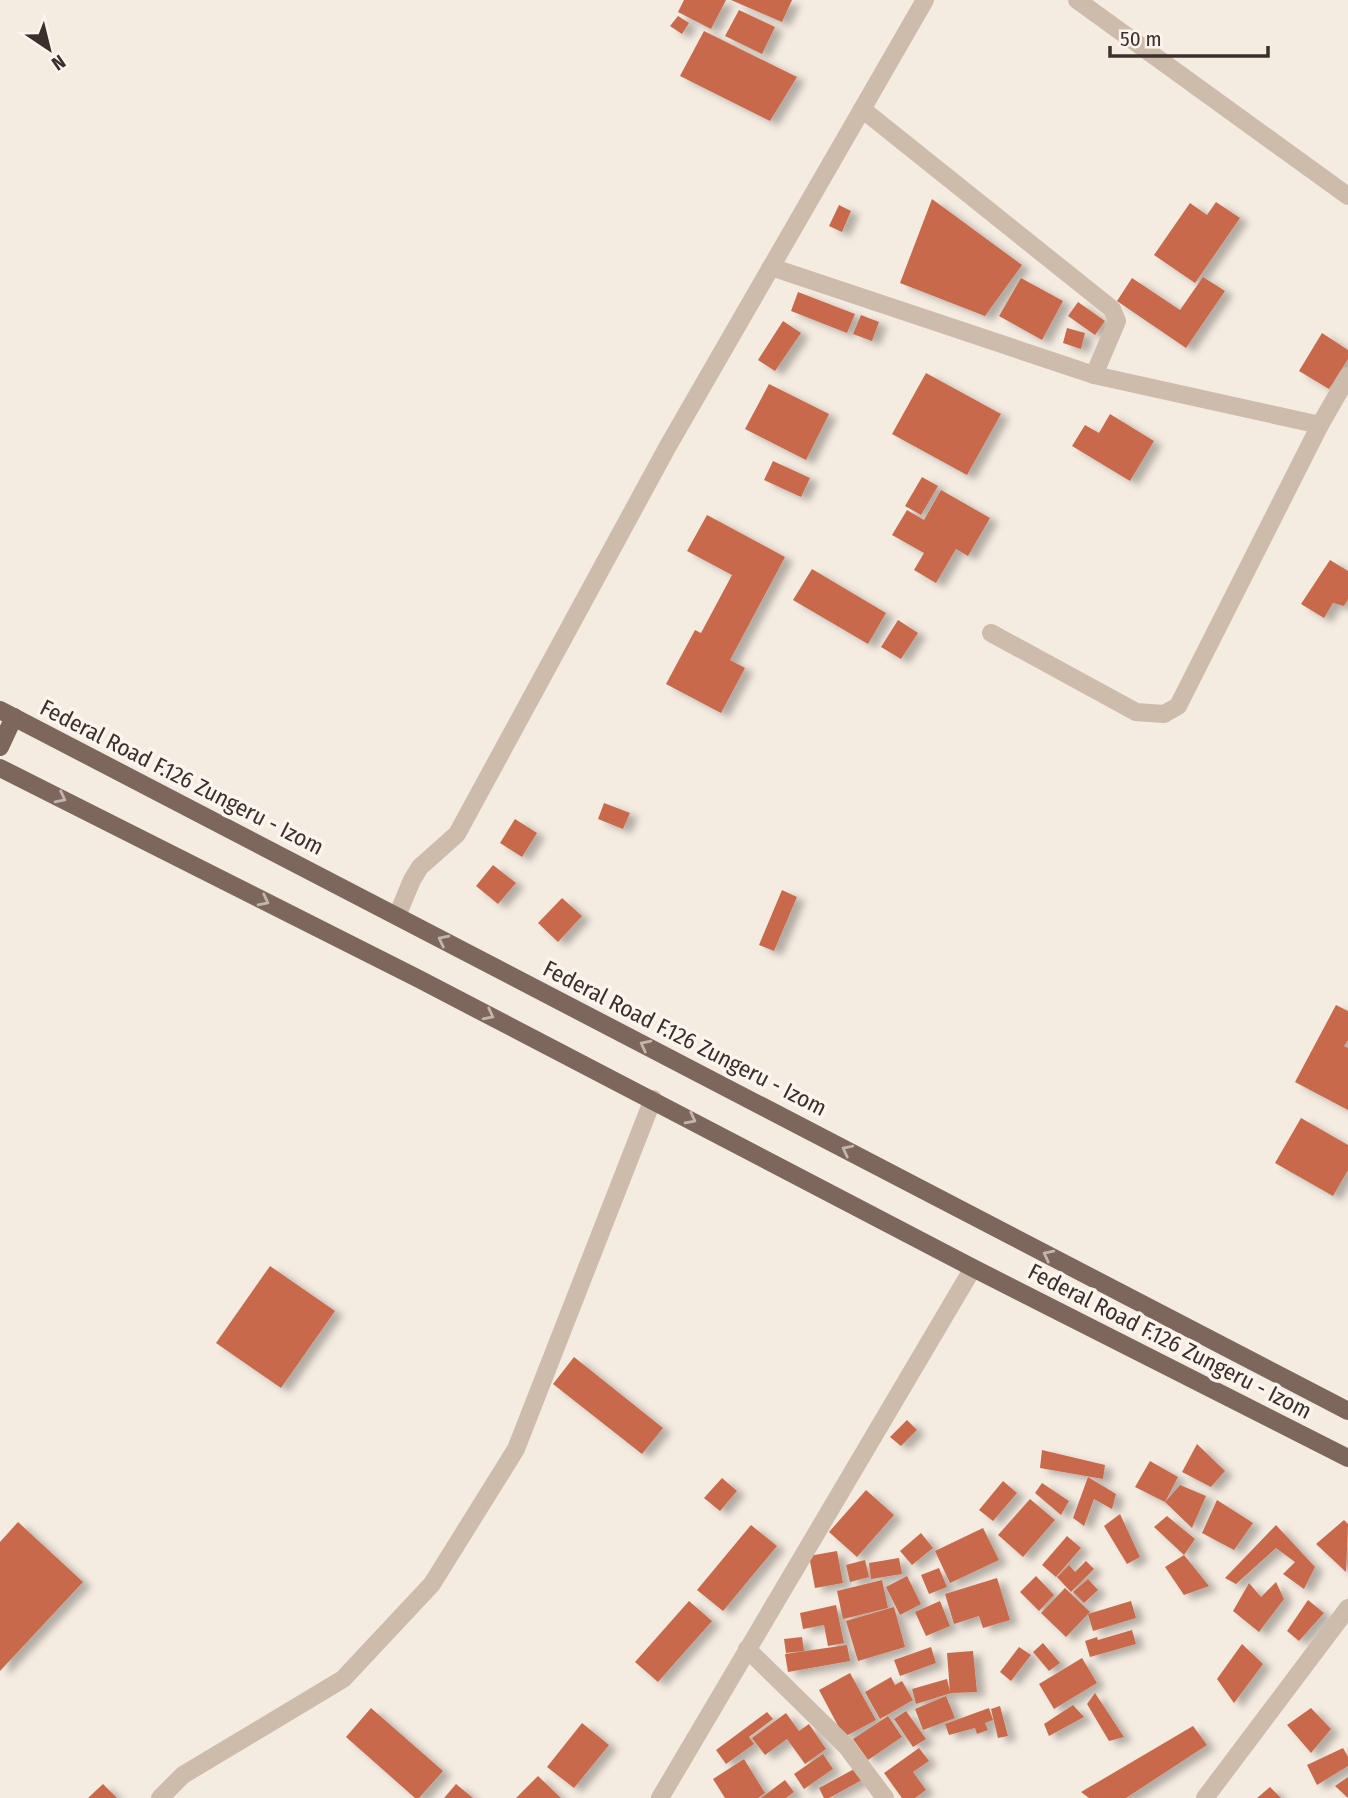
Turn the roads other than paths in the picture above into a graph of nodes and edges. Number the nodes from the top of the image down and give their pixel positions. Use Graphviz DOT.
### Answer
graph roads {
  1 [pos="925,0"];
  2 [pos="1077,0"];
  3 [pos="862,109"];
  4 [pos="1348,195"];
  5 [pos="771,267"];
  6 [pos="1094,376"];
  7 [pos="1348,376"];
  8 [pos="1320,425"];
  9 [pos="991,633"];
  10 [pos="7,713"];
  11 [pos="0,747"];
  12 [pos="0,768"];
  13 [pos="397,916"];
  14 [pos="653,1099"];
  15 [pos="973,1268"];
  16 [pos="1348,1411"];
  17 [pos="1348,1458"];
  18 [pos="1348,1608"];
  19 [pos="747,1649"];
  20 [pos="160,1798"];
  21 [pos="660,1798"];
  22 [pos="885,1798"];
  23 [pos="1205,1798"];
  1 -- 3 [label="street"];
  2 -- 4 [label="street"];
  3 -- 5 [label="street"];
  3 -- 6 [label="street"];
  5 -- 6 [label="street"];
  5 -- 13 [label="street"];
  6 -- 8 [label="street"];
  7 -- 8 [label="street"];
  8 -- 9 [label="street"];
  10 -- 11 [label="main road"];
  10 -- 13 [label="main road, Federal Road F.126 Zungeru - Izom"];
  12 -- 14 [label="main road, Federal Road F.126 Zungeru - Izom, one-way"];
  16 -- 13 [label="main road, Federal Road F.126 Zungeru - Izom, one-way"];
  14 -- 15 [label="main road, Federal Road F.126 Zungeru - Izom, one-way"];
  14 -- 20 [label="street"];
  15 -- 17 [label="main road, Federal Road F.126 Zungeru - Izom"];
  15 -- 19 [label="street"];
  18 -- 23 [label="street"];
  19 -- 21 [label="street"];
  19 -- 22 [label="street"];
}
